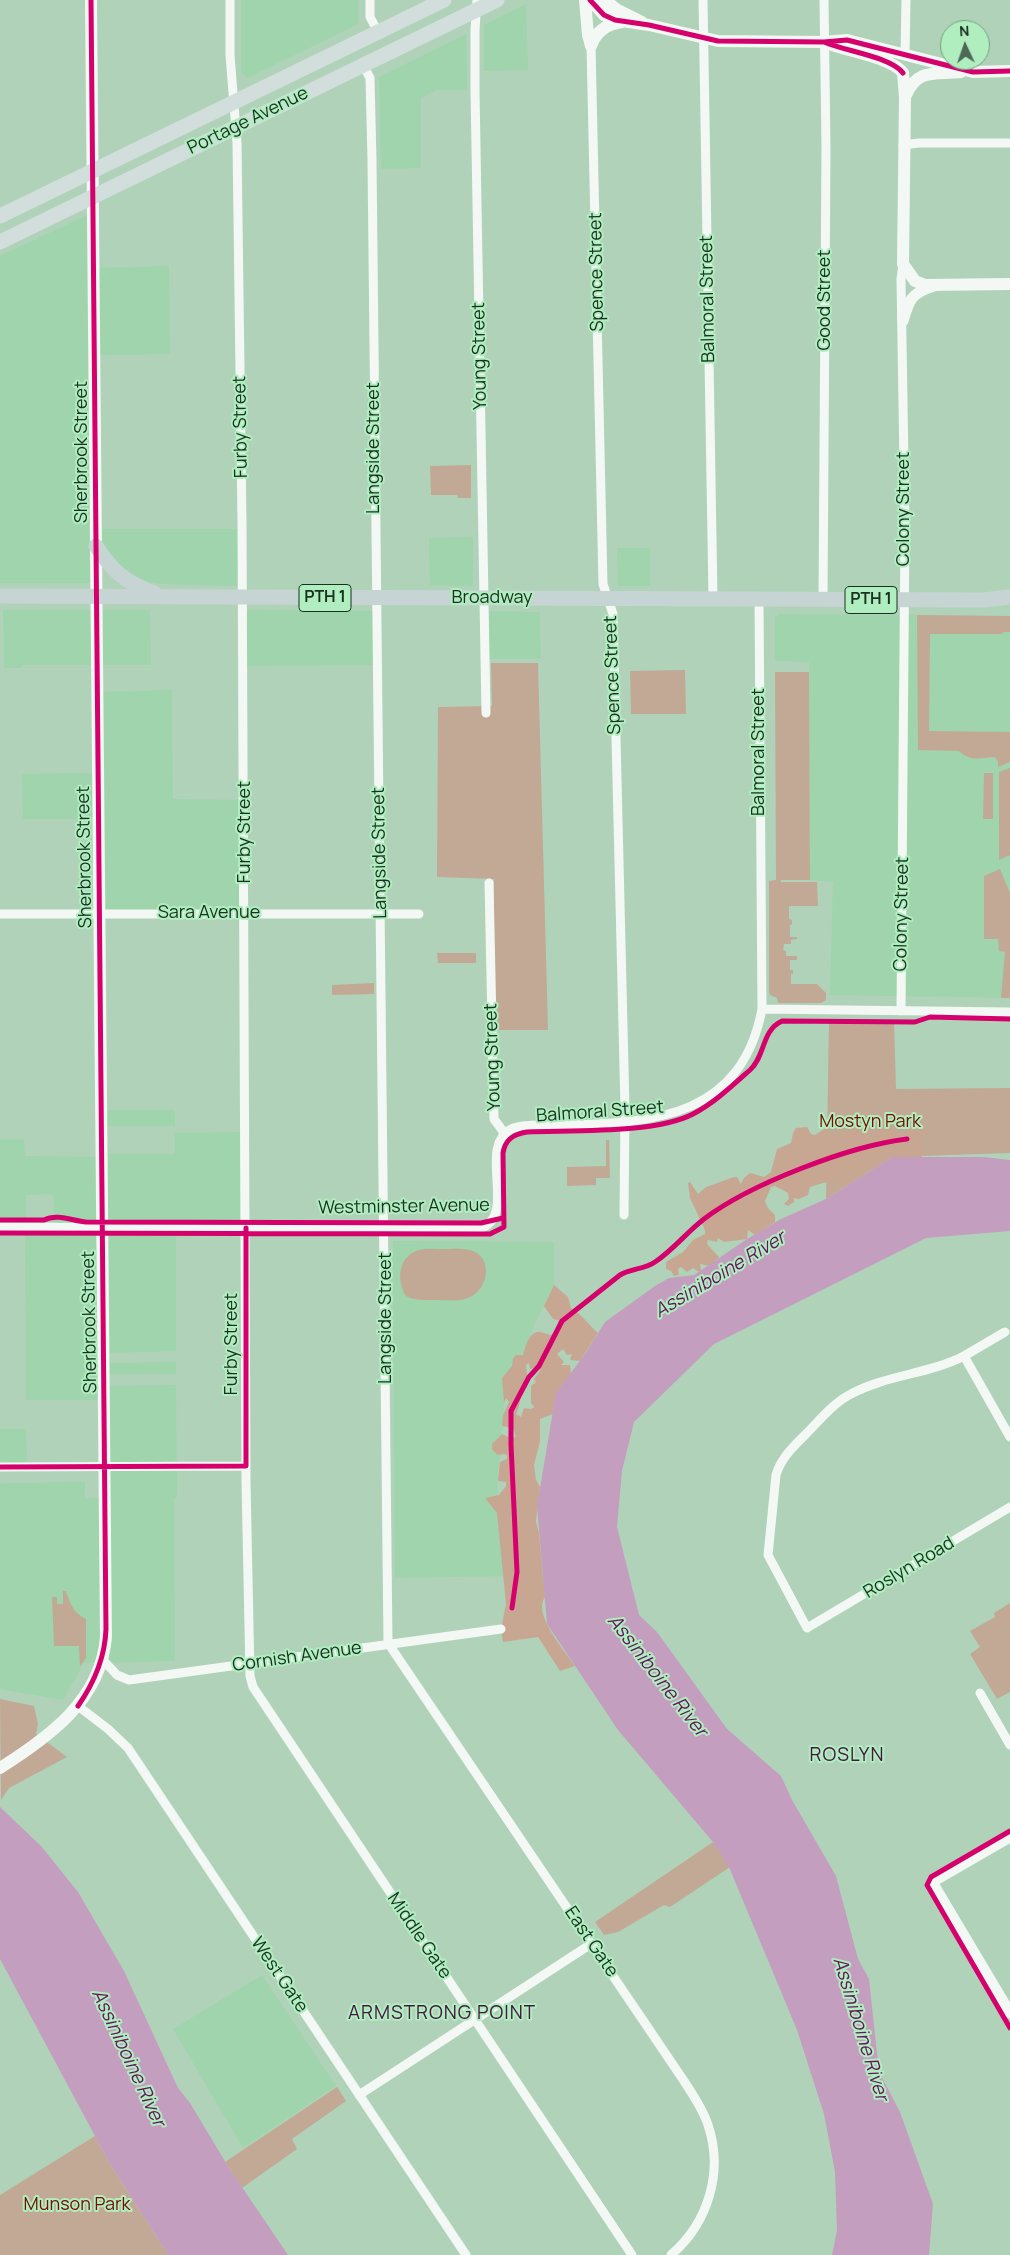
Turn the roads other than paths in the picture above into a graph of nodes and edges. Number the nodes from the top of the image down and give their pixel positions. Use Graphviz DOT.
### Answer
graph roads {
  1 [pos="91,0"];
  2 [pos="230,0"];
  3 [pos="370,0"];
  4 [pos="444,0"];
  5 [pos="497,0"];
  6 [pos="585,0"];
  7 [pos="590,0"];
  8 [pos="605,0"];
  9 [pos="702,0"];
  10 [pos="824,0"];
  11 [pos="906,0"];
  12 [pos="476,5"];
  13 [pos="622,22"];
  14 [pos="649,26"];
  15 [pos="378,32"];
  16 [pos="704,38"];
  17 [pos="824,42"];
  18 [pos="591,46"];
  19 [pos="905,56"];
  20 [pos="363,65"];
  21 [pos="1010,71"];
  22 [pos="973,72"];
  23 [pos="905,97"];
  24 [pos="234,102"];
  25 [pos="236,126"];
  26 [pos="1010,143"];
  27 [pos="904,145"];
  28 [pos="93,170"];
  29 [pos="93,196"];
  30 [pos="0,216"];
  31 [pos="0,242"];
  32 [pos="903,264"];
  33 [pos="1010,284"];
  34 [pos="936,285"];
  35 [pos="903,321"];
  36 [pos="96,546"];
  37 [pos="0,596"];
  38 [pos="96,596"];
  39 [pos="165,597"];
  40 [pos="243,597"];
  41 [pos="1010,597"];
  42 [pos="376,598"];
  43 [pos="484,598"];
  44 [pos="608,598"];
  45 [pos="713,598"];
  46 [pos="759,599"];
  47 [pos="823,599"];
  48 [pos="904,600"];
  49 [pos="984,600"];
  50 [pos="1010,605"];
  51 [pos="486,713"];
  52 [pos="489,883"];
  53 [pos="245,913"];
  54 [pos="0,914"];
  55 [pos="100,914"];
  56 [pos="381,914"];
  57 [pos="419,914"];
  58 [pos="762,1009"];
  59 [pos="901,1011"];
  60 [pos="1010,1012"];
  61 [pos="625,1122"];
  62 [pos="504,1134"];
  63 [pos="624,1215"];
  64 [pos="489,1224"];
  65 [pos="0,1227"];
  66 [pos="103,1228"];
  67 [pos="246,1229"];
  68 [pos="385,1229"];
  69 [pos="1006,1332"];
  70 [pos="964,1356"];
  71 [pos="1010,1437"];
  72 [pos="246,1466"];
  73 [pos="0,1467"];
  74 [pos="106,1467"];
  75 [pos="1010,1507"];
  76 [pos="500,1629"];
  77 [pos="388,1643"];
  78 [pos="102,1659"];
  79 [pos="249,1664"];
  80 [pos="980,1693"];
  81 [pos="78,1706"];
  82 [pos="1010,1745"];
  83 [pos="0,1768"];
  84 [pos="1010,1837"];
  85 [pos="591,1944"];
  86 [pos="1010,2013"];
  87 [pos="475,2020"];
  88 [pos="359,2095"];
  89 [pos="466,2255"];
  90 [pos="632,2255"];
  91 [pos="671,2255"];
  1 -- 28 [label="main road, Sherbrook Street"];
  2 -- 24 [label="street, Furby Street"];
  3 -- 15 [label="street"];
  4 -- 15 [label="main road, Portage Avenue"];
  5 -- 12 [label="main road, Portage Avenue"];
  6 -- 18 [label="main road"];
  7 -- 13 [label="main road"];
  8 -- 14 [label="main road"];
  9 -- 16 [label="street, Balmoral Street"];
  10 -- 17 [label="street, Good Street"];
  11 -- 19 [label="street"];
  12 -- 20 [label="main road, Portage Avenue"];
  12 -- 43 [label="street, Young Street"];
  13 -- 14 [label="main road"];
  13 -- 18 [label="main road"];
  14 -- 16 [label="main road"];
  15 -- 24 [label="main road, Portage Avenue"];
  16 -- 17 [label="main road"];
  16 -- 45 [label="street, Balmoral Street"];
  17 -- 19 [label="main road"];
  17 -- 23 [label="main road, Colony Street"];
  17 -- 47 [label="street, Good Street"];
  18 -- 44 [label="street, Spence Street"];
  19 -- 22 [label="main road"];
  20 -- 25 [label="main road, Portage Avenue"];
  20 -- 42 [label="street, Langside Street"];
  21 -- 22 [label="main road"];
  22 -- 23 [label="main road"];
  23 -- 27 [label="main road, Colony Street"];
  24 -- 25 [label="street, Furby Street"];
  24 -- 28 [label="main road, Portage Avenue"];
  25 -- 29 [label="main road, Portage Avenue"];
  25 -- 40 [label="street, Furby Street"];
  26 -- 27 [label="street"];
  27 -- 32 [label="main road, Colony Street"];
  28 -- 29 [label="main road, Sherbrook Street"];
  28 -- 30 [label="main road, Portage Avenue"];
  29 -- 31 [label="main road, Portage Avenue"];
  29 -- 36 [label="main road, Sherbrook Street"];
  32 -- 34 [label="main road"];
  32 -- 35 [label="street, Colony Street"];
  33 -- 34 [label="main road"];
  34 -- 35 [label="street"];
  35 -- 48 [label="street, Colony Street"];
  36 -- 38 [label="main road, Sherbrook Street"];
  36 -- 39 [label="highway"];
  37 -- 38 [label="highway, Broadway / PTH 1"];
  38 -- 39 [label="highway, Broadway / PTH 1"];
  38 -- 55 [label="main road, Sherbrook Street"];
  39 -- 40 [label="highway, Broadway / PTH 1"];
  40 -- 42 [label="highway, Broadway / PTH 1"];
  40 -- 53 [label="street, Furby Street"];
  41 -- 49 [label="highway, Broadway / PTH 1"];
  42 -- 43 [label="highway, Broadway / PTH 1"];
  42 -- 56 [label="street, Langside Street"];
  43 -- 44 [label="highway, Broadway / PTH 1"];
  43 -- 51 [label="street, Young Street"];
  44 -- 45 [label="highway, Broadway / PTH 1"];
  44 -- 61 [label="street, Spence Street"];
  45 -- 46 [label="highway, Broadway / PTH 1"];
  46 -- 47 [label="highway, Broadway / PTH 1"];
  46 -- 58 [label="street, Balmoral Street"];
  47 -- 48 [label="highway, Broadway / PTH 1"];
  48 -- 49 [label="highway, Broadway / PTH 1"];
  48 -- 59 [label="street, Colony Street"];
  49 -- 50 [label="highway, Broadway / PTH 1"];
  52 -- 62 [label="street, Young Street"];
  53 -- 55 [label="street, Sara Avenue"];
  53 -- 56 [label="street, Sara Avenue"];
  53 -- 67 [label="street, Furby Street"];
  54 -- 55 [label="street, Sara Avenue"];
  55 -- 66 [label="main road, Sherbrook Street"];
  56 -- 57 [label="street, Sara Avenue"];
  56 -- 68 [label="street, Langside Street"];
  58 -- 59 [label="street"];
  58 -- 61 [label="street, Balmoral Street"];
  59 -- 60 [label="street"];
  61 -- 62 [label="street, Balmoral Street"];
  61 -- 63 [label="street, Spence Street"];
  62 -- 64 [label="street, Young Street"];
  64 -- 68 [label="street, Westminster Avenue"];
  65 -- 66 [label="street, Westminster Avenue"];
  66 -- 67 [label="street, Westminster Avenue"];
  66 -- 74 [label="main road, Sherbrook Street"];
  67 -- 68 [label="street, Westminster Avenue"];
  67 -- 72 [label="street, Furby Street"];
  68 -- 77 [label="street, Langside Street"];
  69 -- 70 [label="street"];
  70 -- 71 [label="street"];
  70 -- 75 [label="street, Roslyn Road"];
  72 -- 74 [label="street"];
  72 -- 79 [label="street, Furby Street"];
  73 -- 74 [label="street"];
  74 -- 78 [label="main road, Sherbrook Street"];
  76 -- 77 [label="street, Cornish Avenue"];
  77 -- 79 [label="street, Cornish Avenue"];
  77 -- 85 [label="street, East Gate"];
  78 -- 79 [label="street, Cornish Avenue"];
  78 -- 81 [label="main road, Sherbrook Street"];
  79 -- 87 [label="street, Middle Gate"];
  80 -- 82 [label="street"];
  81 -- 83 [label="main road, Sherbrook Street"];
  81 -- 88 [label="street, West Gate"];
  84 -- 86 [label="street"];
  85 -- 87 [label="street"];
  85 -- 91 [label="street, East Gate"];
  87 -- 88 [label="street"];
  87 -- 90 [label="street, Middle Gate"];
  88 -- 89 [label="street, West Gate"];
}
